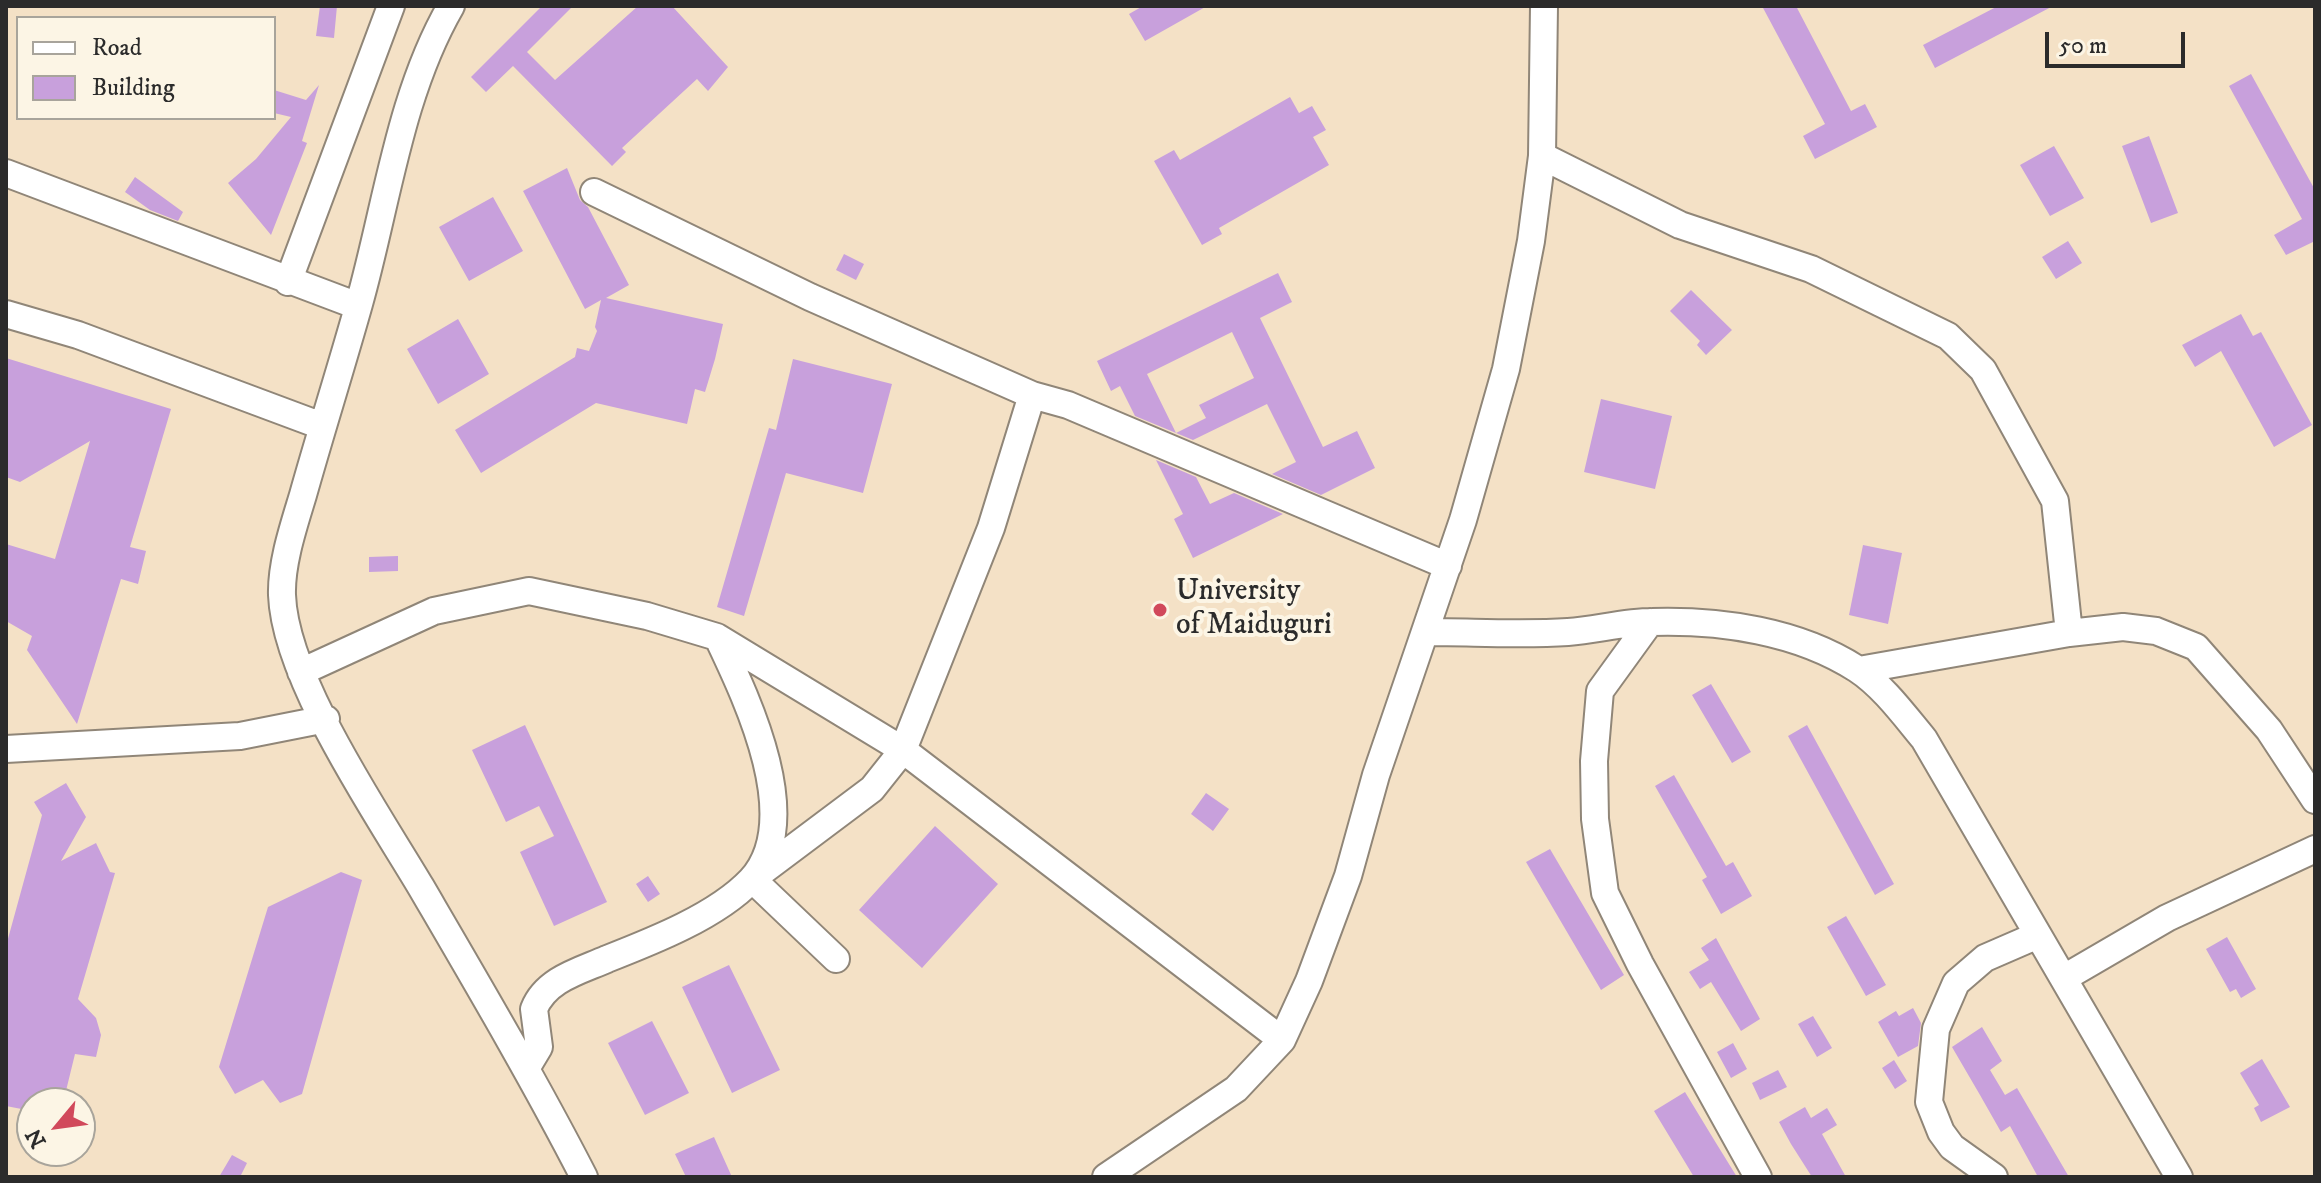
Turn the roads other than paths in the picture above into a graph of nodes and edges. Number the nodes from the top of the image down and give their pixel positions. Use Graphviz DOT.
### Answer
graph roads {
  1 [pos="391,6"];
  2 [pos="451,6"];
  3 [pos="1544,6"];
  4 [pos="1542,156"];
  5 [pos="6,173"];
  6 [pos="594,192"];
  7 [pos="288,282"];
  8 [pos="358,306"];
  9 [pos="6,314"];
  10 [pos="1032,395"];
  11 [pos="322,426"];
  12 [pos="1448,566"];
  13 [pos="1650,622"];
  14 [pos="1428,632"];
  15 [pos="2069,633"];
  16 [pos="717,637"];
  17 [pos="1859,670"];
  18 [pos="301,672"];
  19 [pos="326,719"];
  20 [pos="6,749"];
  21 [pos="903,750"];
  22 [pos="2315,800"];
  23 [pos="2315,849"];
  24 [pos="752,879"];
  25 [pos="2038,935"];
  26 [pos="836,959"];
  27 [pos="2064,978"];
  28 [pos="1282,1040"];
  29 [pos="527,1067"];
  30 [pos="2171,1174"];
  31 [pos="584,1177"];
  32 [pos="1106,1177"];
  33 [pos="1758,1177"];
  34 [pos="1994,1177"];
  1 -- 7 [label="street"];
  2 -- 8 [label="street"];
  3 -- 4 [label="street"];
  4 -- 12 [label="street"];
  4 -- 15 [label="street"];
  5 -- 7 [label="street"];
  6 -- 10 [label="street"];
  7 -- 8 [label="street"];
  8 -- 11 [label="street"];
  9 -- 11 [label="street"];
  10 -- 12 [label="street"];
  10 -- 21 [label="street"];
  11 -- 18 [label="street"];
  12 -- 14 [label="street"];
  13 -- 14 [label="street"];
  13 -- 17 [label="street"];
  13 -- 33 [label="street"];
  14 -- 28 [label="street"];
  15 -- 17 [label="street"];
  15 -- 22 [label="street"];
  16 -- 18 [label="street"];
  16 -- 21 [label="street"];
  16 -- 24 [label="street"];
  17 -- 25 [label="street"];
  18 -- 19 [label="street"];
  19 -- 20 [label="street"];
  19 -- 29 [label="street"];
  21 -- 24 [label="street"];
  21 -- 28 [label="street"];
  23 -- 27 [label="street"];
  24 -- 26 [label="street"];
  24 -- 29 [label="street"];
  25 -- 27 [label="street"];
  25 -- 34 [label="street"];
  27 -- 30 [label="street"];
  28 -- 32 [label="street"];
  29 -- 31 [label="street"];
}
